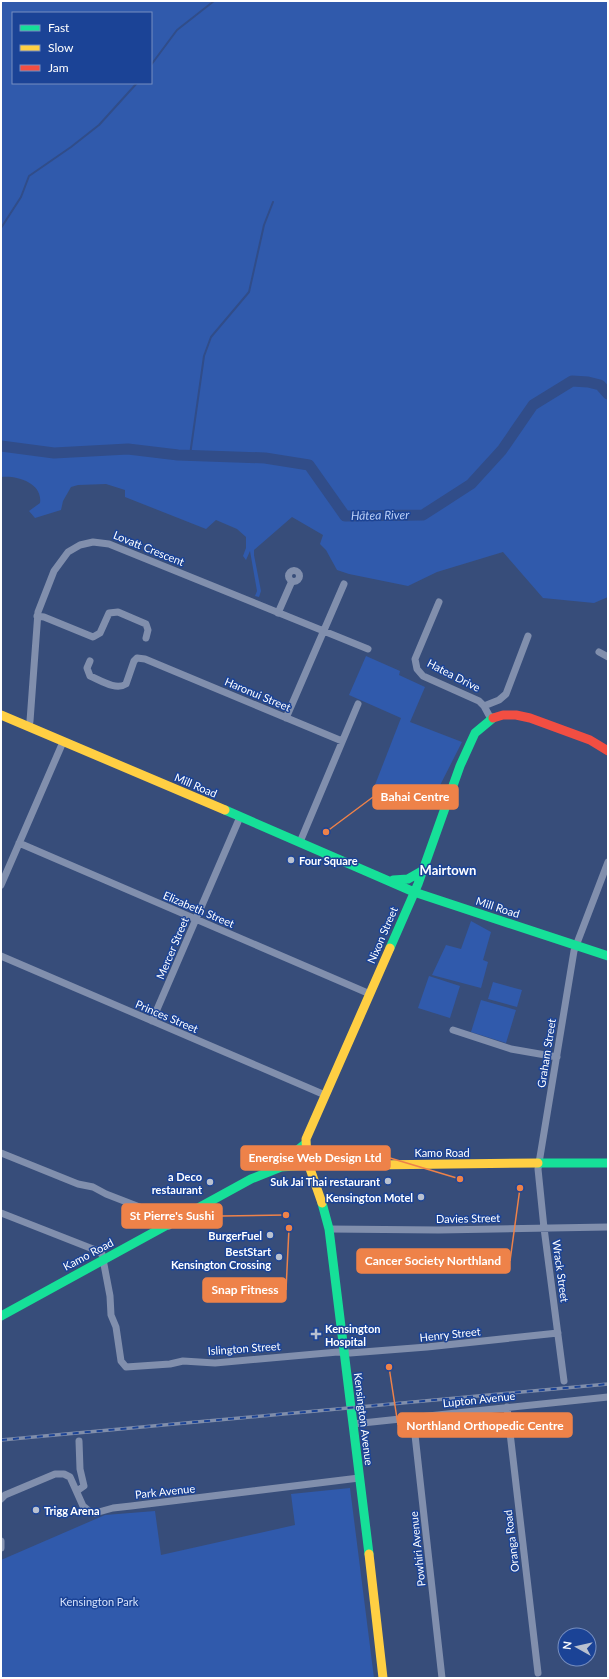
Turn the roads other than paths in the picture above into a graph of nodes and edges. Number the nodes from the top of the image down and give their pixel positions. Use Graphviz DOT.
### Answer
graph roads {
  1 [pos="292,581"];
  2 [pos="344,584"];
  3 [pos="439,602"];
  4 [pos="278,613"];
  5 [pos="37,616"];
  6 [pos="323,631"];
  7 [pos="528,636"];
  8 [pos="146,638"];
  9 [pos="368,649"];
  10 [pos="599,652"];
  11 [pos="608,656"];
  12 [pos="90,661"];
  13 [pos="358,704"];
  14 [pos="484,706"];
  15 [pos="1,715"];
  16 [pos="286,718"];
  17 [pos="491,719"];
  18 [pos="29,726"];
  19 [pos="342,741"];
  20 [pos="63,742"];
  21 [pos="608,751"];
  22 [pos="240,817"];
  23 [pos="300,842"];
  24 [pos="19,843"];
  25 [pos="608,862"];
  26 [pos="422,871"];
  27 [pos="381,878"];
  28 [pos="1,886"];
  29 [pos="414,892"];
  30 [pos="196,920"];
  31 [pos="577,945"];
  32 [pos="1,956"];
  33 [pos="608,956"];
  34 [pos="370,994"];
  35 [pos="152,1021"];
  36 [pos="453,1030"];
  37 [pos="557,1057"];
  38 [pos="325,1095"];
  39 [pos="305,1144"];
  40 [pos="1,1152"];
  41 [pos="608,1163"];
  42 [pos="538,1164"];
  43 [pos="308,1165"];
  44 [pos="281,1167"];
  45 [pos="1,1213"];
  46 [pos="168,1226"];
  47 [pos="544,1228"];
  48 [pos="608,1228"];
  49 [pos="329,1229"];
  50 [pos="104,1260"];
  51 [pos="1,1316"];
  52 [pos="558,1333"];
  53 [pos="343,1352"];
  54 [pos="564,1381"];
  55 [pos="608,1397"];
  56 [pos="507,1407"];
  57 [pos="413,1417"];
  58 [pos="353,1424"];
  59 [pos="79,1441"];
  60 [pos="359,1478"];
  61 [pos="77,1491"];
  62 [pos="1,1499"];
  63 [pos="1,1541"];
  64 [pos="1,1548"];
  65 [pos="538,1673"];
  66 [pos="383,1678"];
  67 [pos="442,1678"];
  1 -- 4 [label="street"];
  2 -- 6 [label="street"];
  3 -- 14 [label="street, Hatea Drive"];
  4 -- 5 [label="street, Lovatt Crescent"];
  4 -- 6 [label="street, Lovatt Crescent"];
  5 -- 8 [label="street"];
  5 -- 18 [label="street, Lovatt Crescent"];
  6 -- 9 [label="street, Lovatt Crescent"];
  6 -- 16 [label="street"];
  7 -- 14 [label="street"];
  10 -- 11 [label="street"];
  12 -- 16 [label="street, Haronui Street"];
  13 -- 19 [label="street"];
  14 -- 17 [label="street, Hatea Drive"];
  15 -- 18 [label="main road, Mill Road"];
  16 -- 19 [label="street, Haronui Street"];
  17 -- 21 [label="main road"];
  17 -- 26 [label="main road, Nixon Street"];
  18 -- 20 [label="main road, Mill Road"];
  19 -- 23 [label="street"];
  20 -- 22 [label="main road, Mill Road"];
  20 -- 24 [label="street"];
  22 -- 23 [label="main road, Mill Road"];
  22 -- 30 [label="street, Mercer Street"];
  23 -- 27 [label="main road, Mill Road"];
  24 -- 28 [label="street"];
  24 -- 30 [label="street, Elizabeth Street"];
  25 -- 31 [label="street, Graham Street"];
  26 -- 27 [label="main road, Mill Road"];
  26 -- 29 [label="main road, Nixon Street"];
  27 -- 29 [label="main road, Mill Road"];
  29 -- 31 [label="main road, Mill Road"];
  29 -- 34 [label="main road, Nixon Street"];
  30 -- 34 [label="street, Elizabeth Street"];
  30 -- 35 [label="street, Mercer Street"];
  31 -- 33 [label="main road, Mill Road"];
  31 -- 37 [label="street, Graham Street"];
  32 -- 35 [label="street, Princes Street"];
  34 -- 38 [label="main road, Nixon Street"];
  35 -- 38 [label="street, Princes Street"];
  36 -- 37 [label="street"];
  37 -- 42 [label="street, Graham Street"];
  38 -- 39 [label="main road, Nixon Street"];
  39 -- 43 [label="main road, Nixon Street"];
  39 -- 44 [label="main road"];
  40 -- 46 [label="street"];
  41 -- 42 [label="main road, Kamo Road"];
  42 -- 43 [label="main road, Kamo Road"];
  42 -- 47 [label="street, Wrack Street"];
  43 -- 44 [label="main road, Kamo Road"];
  43 -- 49 [label="main road, Kensington Avenue"];
  44 -- 46 [label="main road, Kamo Road"];
  45 -- 50 [label="street"];
  46 -- 50 [label="main road, Kamo Road"];
  47 -- 48 [label="street, Davies Street"];
  47 -- 49 [label="street, Davies Street"];
  47 -- 52 [label="street, Wrack Street"];
  49 -- 53 [label="main road, Kensington Avenue"];
  50 -- 51 [label="main road, Kamo Road"];
  50 -- 53 [label="street, Islington Street"];
  52 -- 53 [label="street, Henry Street"];
  52 -- 54 [label="street, Wrack Street"];
  53 -- 58 [label="main road, Kensington Avenue"];
  55 -- 56 [label="street, Lupton Avenue"];
  56 -- 57 [label="street, Lupton Avenue"];
  56 -- 65 [label="street, Oranga Road"];
  57 -- 58 [label="street, Lupton Avenue"];
  57 -- 67 [label="street, Powhiri Avenue"];
  58 -- 60 [label="main road, Kensington Avenue"];
  59 -- 61 [label="street"];
  60 -- 61 [label="street, Park Avenue"];
  60 -- 66 [label="main road, Kensington Avenue"];
  61 -- 62 [label="street, Park Avenue"];
  63 -- 64 [label="street"];
}
